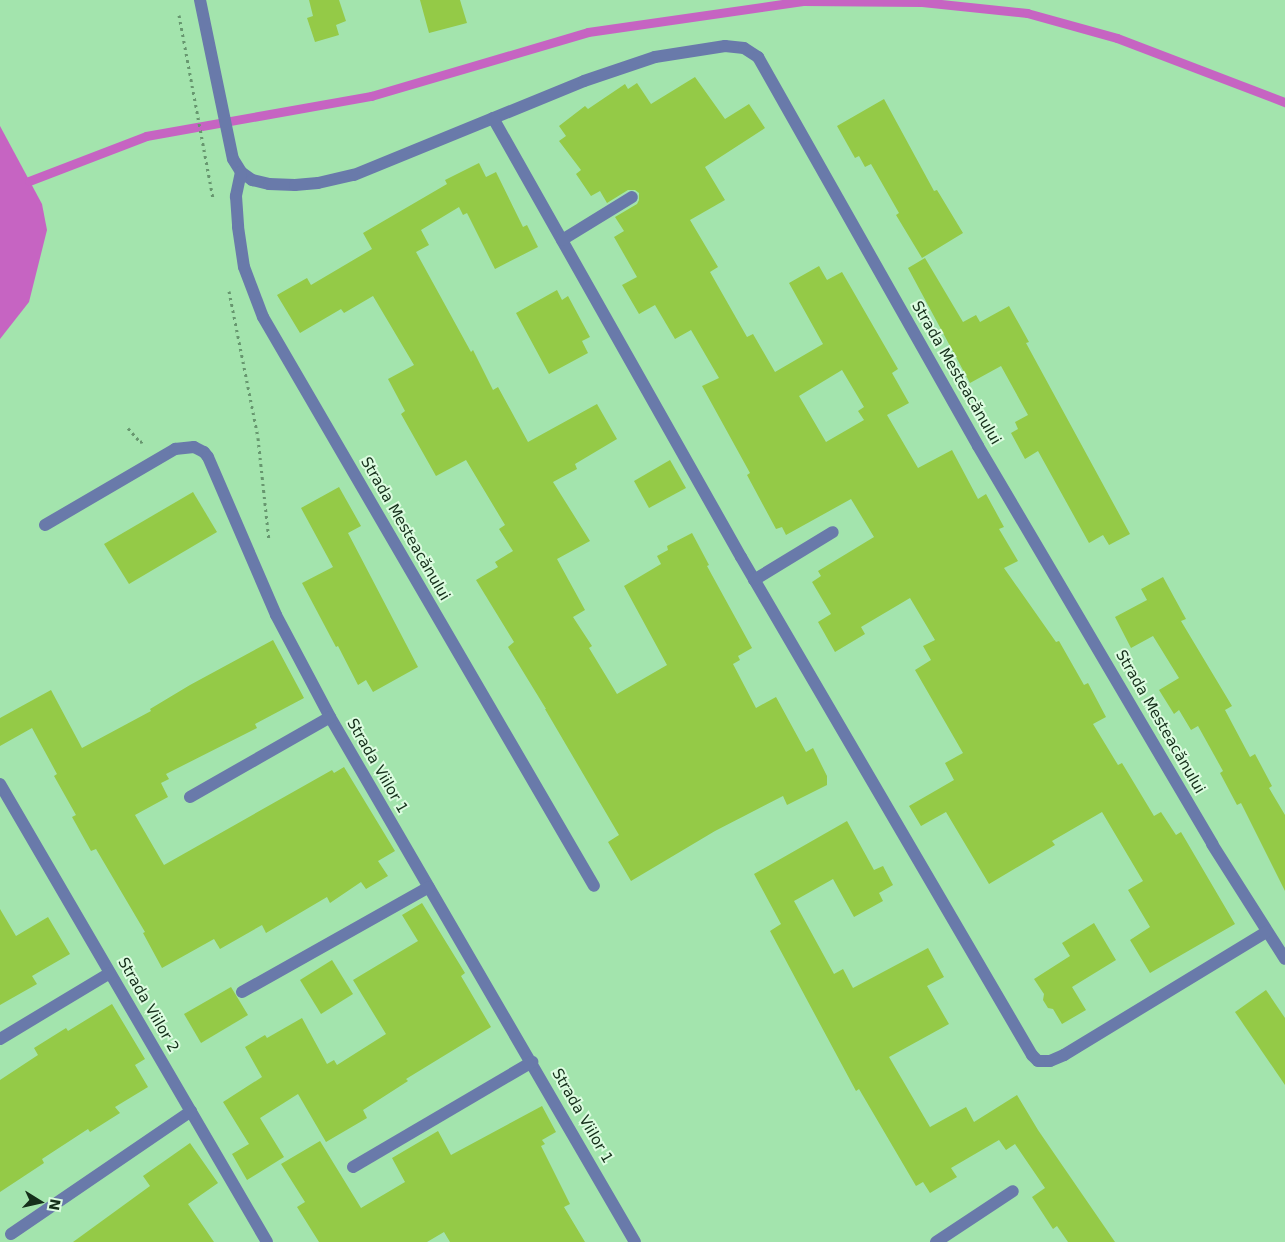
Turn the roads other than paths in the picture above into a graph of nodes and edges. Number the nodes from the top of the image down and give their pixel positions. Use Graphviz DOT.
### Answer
graph roads {
  1 [pos="200,0"];
  2 [pos="493,118"];
  3 [pos="241,172"];
  4 [pos="632,197"];
  5 [pos="562,240"];
  6 [pos="45,525"];
  7 [pos="833,532"];
  8 [pos="754,580"];
  9 [pos="330,717"];
  10 [pos="2,792"];
  11 [pos="190,796"];
  12 [pos="594,886"];
  13 [pos="429,887"];
  14 [pos="1266,932"];
  15 [pos="1285,959"];
  16 [pos="110,973"];
  17 [pos="242,992"];
  18 [pos="0,1039"];
  19 [pos="532,1062"];
  20 [pos="191,1111"];
  21 [pos="353,1167"];
  22 [pos="1012,1191"];
  23 [pos="11,1234"];
  24 [pos="267,1242"];
  25 [pos="635,1242"];
  26 [pos="936,1242"];
  1 -- 3 [label="street"];
  2 -- 3 [label="street, Strada Mesteacănului"];
  2 -- 5 [label="street"];
  2 -- 14 [label="street, Strada Mesteacănului"];
  3 -- 12 [label="street, Strada Mesteacănului"];
  4 -- 5 [label="street"];
  5 -- 8 [label="street"];
  6 -- 9 [label="street, Strada Viilor 1"];
  7 -- 8 [label="street"];
  8 -- 14 [label="street"];
  9 -- 11 [label="street"];
  9 -- 13 [label="street, Strada Viilor 1"];
  10 -- 16 [label="street, Strada Viilor 2"];
  13 -- 17 [label="street"];
  13 -- 19 [label="street, Strada Viilor 1"];
  14 -- 15 [label="street, Strada Mesteacănului"];
  16 -- 18 [label="street"];
  16 -- 20 [label="street, Strada Viilor 2"];
  19 -- 21 [label="street"];
  19 -- 25 [label="street, Strada Viilor 1"];
  20 -- 23 [label="street"];
  20 -- 24 [label="street, Strada Viilor 2"];
  22 -- 26 [label="street"];
}
